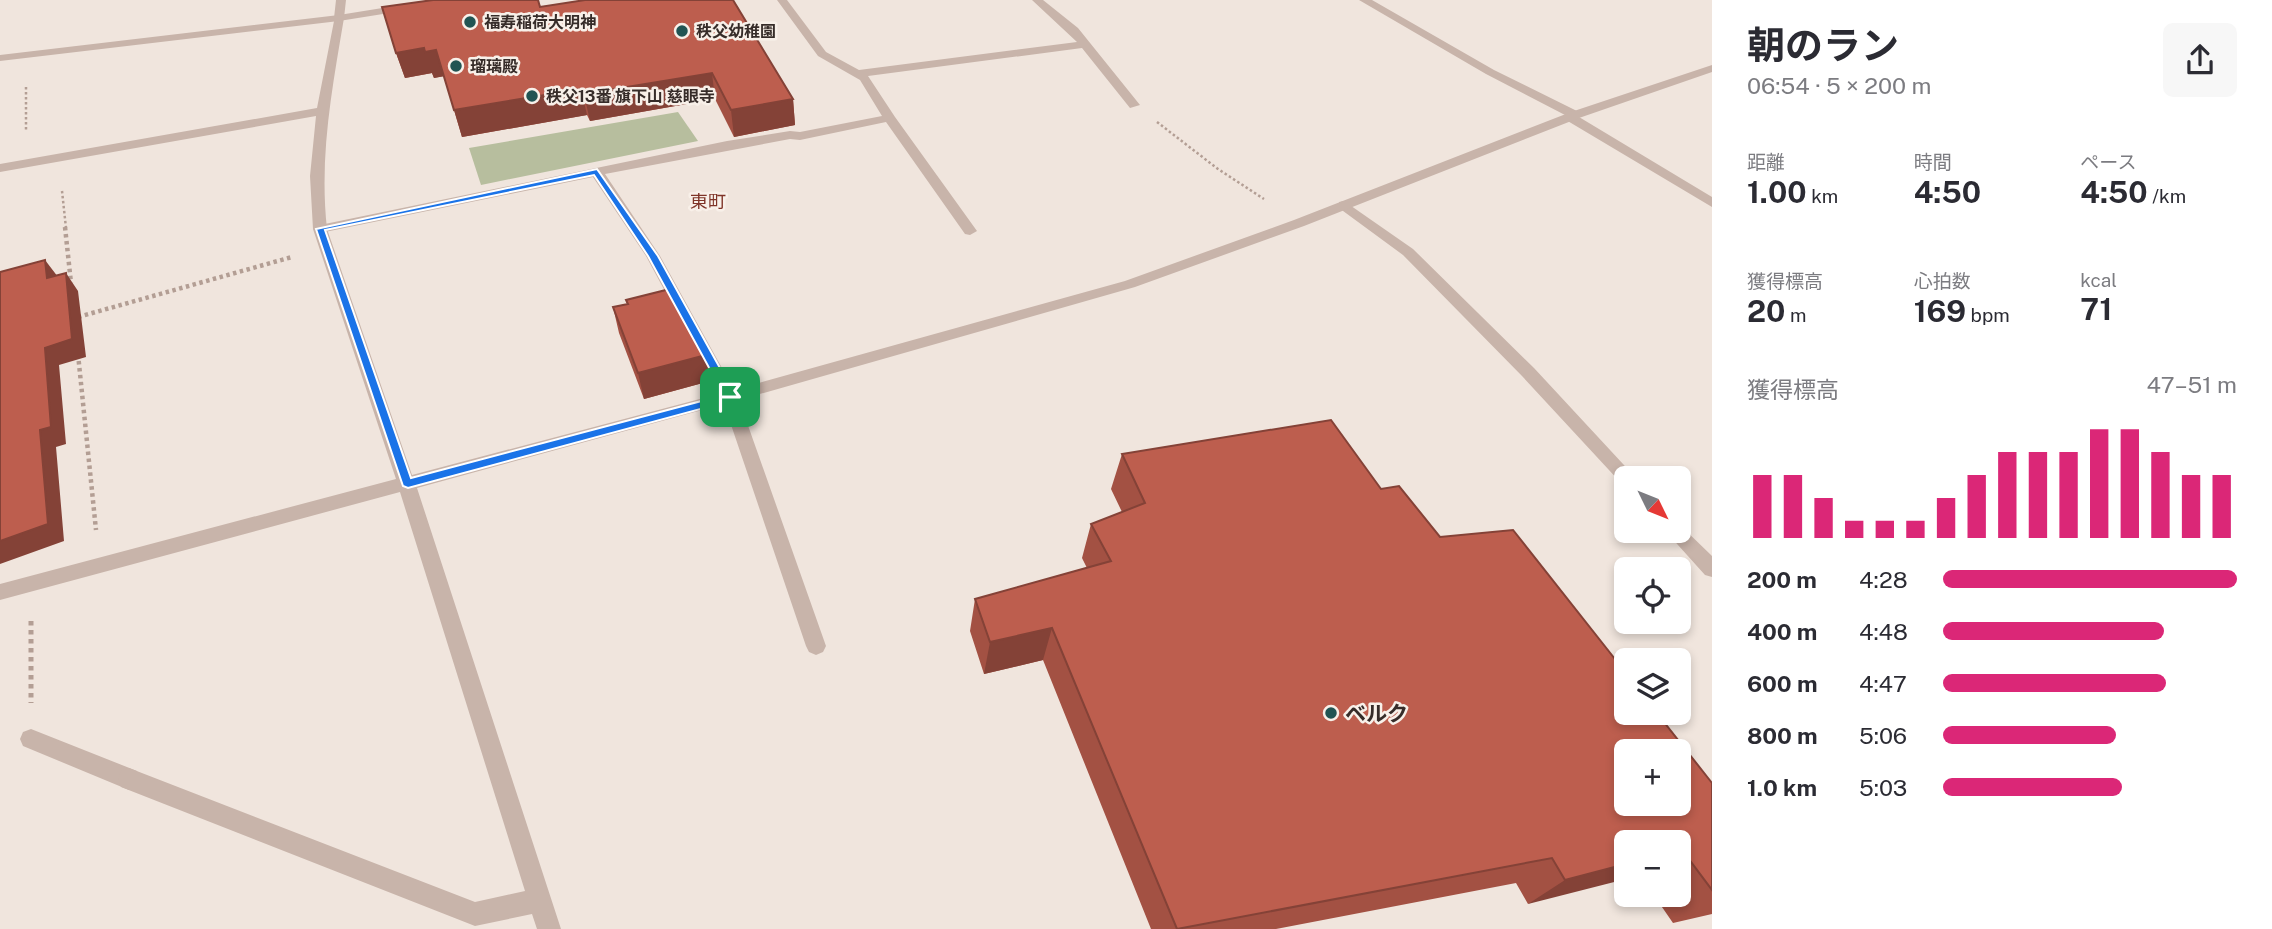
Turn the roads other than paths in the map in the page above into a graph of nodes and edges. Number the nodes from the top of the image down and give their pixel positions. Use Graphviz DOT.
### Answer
graph roads {
  1 [pos="341,0"];
  2 [pos="452,0"];
  3 [pos="782,0"];
  4 [pos="1037,0"];
  5 [pos="1364,0"];
  6 [pos="339,18"];
  7 [pos="1085,44"];
  8 [pos="0,58"];
  9 [pos="1712,68"];
  10 [pos="856,74"];
  11 [pos="1134,105"];
  12 [pos="323,111"];
  13 [pos="1573,116"];
  14 [pos="889,118"];
  15 [pos="0,168"];
  16 [pos="597,172"];
  17 [pos="1712,203"];
  18 [pos="1344,205"];
  19 [pos="320,229"];
  20 [pos="970,231"];
  21 [pos="730,397"];
  22 [pos="1616,466"];
  23 [pos="408,483"];
  24 [pos="1688,543"];
  25 [pos="1712,569"];
  26 [pos="0,592"];
  27 [pos="816,646"];
  28 [pos="31,739"];
  29 [pos="540,900"];
  30 [pos="550,929"];
  1 -- 6 [label="street"];
  2 -- 6 [label="street"];
  3 -- 10 [label="street"];
  4 -- 7 [label="street"];
  5 -- 13 [label="street"];
  6 -- 8 [label="street"];
  6 -- 12 [label="street"];
  7 -- 10 [label="street"];
  7 -- 11 [label="street"];
  9 -- 13 [label="street"];
  10 -- 14 [label="street"];
  12 -- 15 [label="street"];
  12 -- 19 [label="street"];
  13 -- 17 [label="street"];
  13 -- 18 [label="street"];
  14 -- 16 [label="street"];
  14 -- 20 [label="street"];
  16 -- 19 [label="street"];
  16 -- 21 [label="street"];
  18 -- 21 [label="street"];
  18 -- 22 [label="street"];
  19 -- 23 [label="street"];
  21 -- 23 [label="street"];
  21 -- 27 [label="street"];
  23 -- 26 [label="street"];
  23 -- 29 [label="street"];
  24 -- 25 [label="street"];
  28 -- 29 [label="street"];
  29 -- 30 [label="street"];
}
